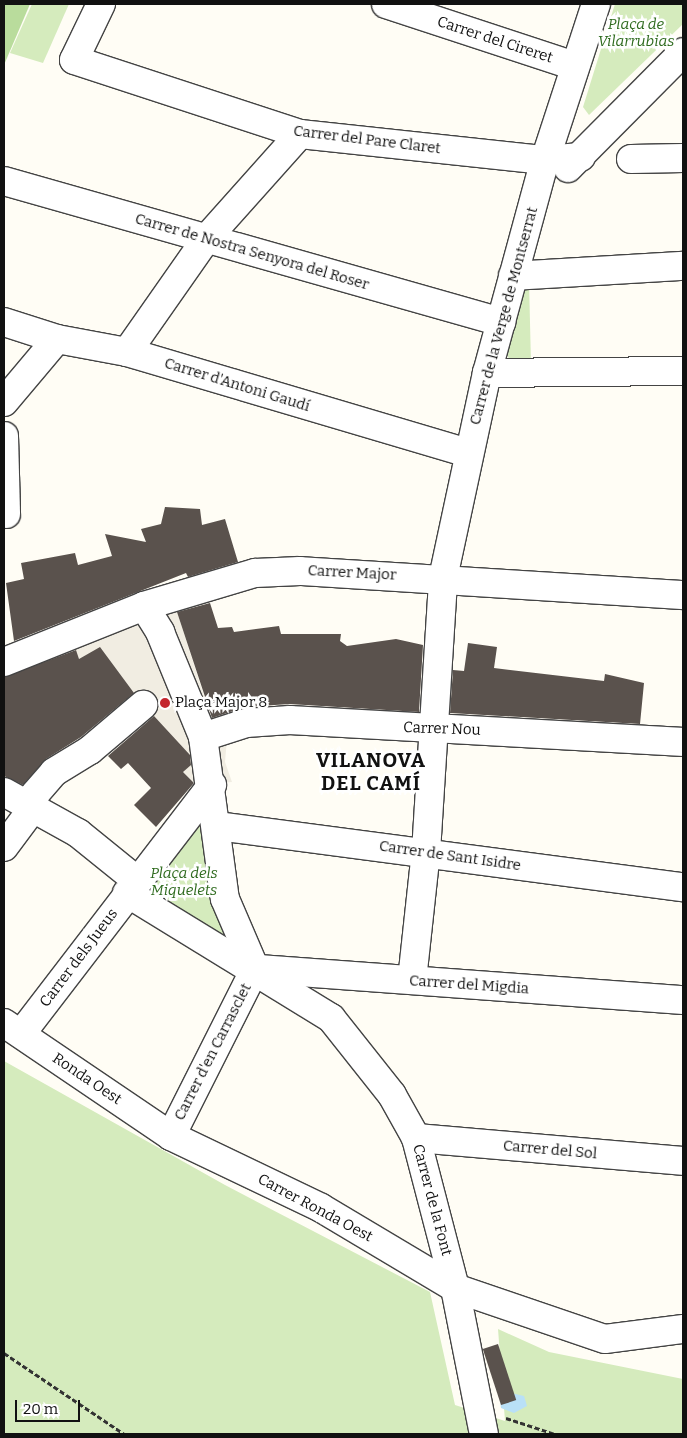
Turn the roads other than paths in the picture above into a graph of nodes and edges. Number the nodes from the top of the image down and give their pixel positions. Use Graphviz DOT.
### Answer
graph roads {
  1 [pos="101,4"];
  2 [pos="386,4"];
  3 [pos="596,4"];
  4 [pos="683,52"];
  5 [pos="575,66"];
  6 [pos="562,105"];
  7 [pos="300,134"];
  8 [pos="600,138"];
  9 [pos="581,157"];
  10 [pos="683,158"];
  11 [pos="631,159"];
  12 [pos="545,160"];
  13 [pos="4,181"];
  14 [pos="535,198"];
  15 [pos="206,239"];
  16 [pos="683,266"];
  17 [pos="513,276"];
  18 [pos="4,322"];
  19 [pos="501,322"];
  20 [pos="57,339"];
  21 [pos="127,352"];
  22 [pos="683,371"];
  23 [pos="487,373"];
  24 [pos="4,402"];
  25 [pos="4,436"];
  26 [pos="468,453"];
  27 [pos="6,514"];
  28 [pos="443,578"];
  29 [pos="683,595"];
  30 [pos="144,606"];
  31 [pos="4,648"];
  32 [pos="34,649"];
  33 [pos="4,662"];
  34 [pos="185,695"];
  35 [pos="434,728"];
  36 [pos="203,737"];
  37 [pos="683,742"];
  38 [pos="211,776"];
  39 [pos="4,792"];
  40 [pos="33,808"];
  41 [pos="217,826"];
  42 [pos="4,847"];
  43 [pos="426,852"];
  44 [pos="132,886"];
  45 [pos="683,887"];
  46 [pos="255,969"];
  47 [pos="412,980"];
  48 [pos="683,1000"];
  49 [pos="12,1029"];
  50 [pos="171,1136"];
  51 [pos="416,1138"];
  52 [pos="683,1161"];
  53 [pos="455,1288"];
  54 [pos="683,1329"];
  55 [pos="481,1422"];
  1 -- 7 [label="street, Carrer del Pare Claret"];
  2 -- 5 [label="street, Carrer del Cireret"];
  3 -- 5 [label="street"];
  4 -- 8 [label="street, Carrer de la Verge de Montserrat"];
  5 -- 6 [label="street"];
  6 -- 8 [label="street"];
  6 -- 12 [label="street"];
  7 -- 12 [label="street, Carrer del Pare Claret"];
  7 -- 15 [label="street"];
  8 -- 9 [label="street, Carrer de la Verge de Montserrat"];
  9 -- 12 [label="street, Carrer del Pare Claret"];
  9 -- 14 [label="street, Carrer de la Verge de Montserrat"];
  10 -- 11 [label="street"];
  12 -- 14 [label="street"];
  13 -- 15 [label="street, Carrer de Nostra Senyora del Roser"];
  14 -- 17 [label="street, Carrer de la Verge de Montserrat"];
  15 -- 19 [label="street, Carrer de Nostra Senyora del Roser"];
  15 -- 21 [label="street"];
  16 -- 17 [label="street"];
  17 -- 19 [label="street, Carrer de la Verge de Montserrat"];
  18 -- 20 [label="street, Carrer d'Antoni Gaudí"];
  19 -- 23 [label="street, Carrer de la Verge de Montserrat"];
  20 -- 21 [label="street, Carrer d'Antoni Gaudí"];
  20 -- 24 [label="street"];
  21 -- 26 [label="street, Carrer d'Antoni Gaudí"];
  22 -- 23 [label="street"];
  23 -- 26 [label="street, Carrer de la Verge de Montserrat"];
  25 -- 27 [label="street"];
  26 -- 28 [label="street, Carrer de la Verge de Montserrat"];
  28 -- 29 [label="street, Carrer Major"];
  28 -- 30 [label="street, Carrer Major"];
  28 -- 35 [label="street, Carrer de la Verge de Montserrat"];
  30 -- 32 [label="street, Carrer Major"];
  30 -- 34 [label="street"];
  31 -- 32 [label="street"];
  32 -- 33 [label="street, Carrer Major"];
  34 -- 36 [label="street"];
  34 -- 40 [label="street"];
  35 -- 36 [label="street, Carrer Nou"];
  35 -- 37 [label="street, Carrer Nou"];
  35 -- 43 [label="street, Carrer de la Verge de Montserrat"];
  36 -- 38 [label="street"];
  38 -- 41 [label="street"];
  38 -- 44 [label="street"];
  39 -- 40 [label="street, Carrer de la Font"];
  40 -- 42 [label="street"];
  40 -- 44 [label="street, Carrer de la Font"];
  41 -- 43 [label="street, Carrer de Sant Isidre"];
  41 -- 46 [label="street"];
  43 -- 45 [label="street, Carrer de Sant Isidre"];
  43 -- 47 [label="street, Carrer de la Verge de Montserrat"];
  44 -- 46 [label="street, Carrer de la Font"];
  44 -- 49 [label="street, Carrer dels Jueus"];
  46 -- 47 [label="street, Carrer del Migdia"];
  46 -- 50 [label="street, Carrer d'en Carrasclet"];
  46 -- 51 [label="street, Carrer de la Font"];
  47 -- 48 [label="street, Carrer del Migdia"];
  49 -- 50 [label="street, Ronda Oest"];
  50 -- 53 [label="street, Carrer Ronda Oest"];
  51 -- 52 [label="street, Carrer del Sol"];
  51 -- 53 [label="street, Carrer de la Font"];
  53 -- 54 [label="street, Carrer Ronda Oest"];
  53 -- 55 [label="street, Carrer de la Font"];
}
